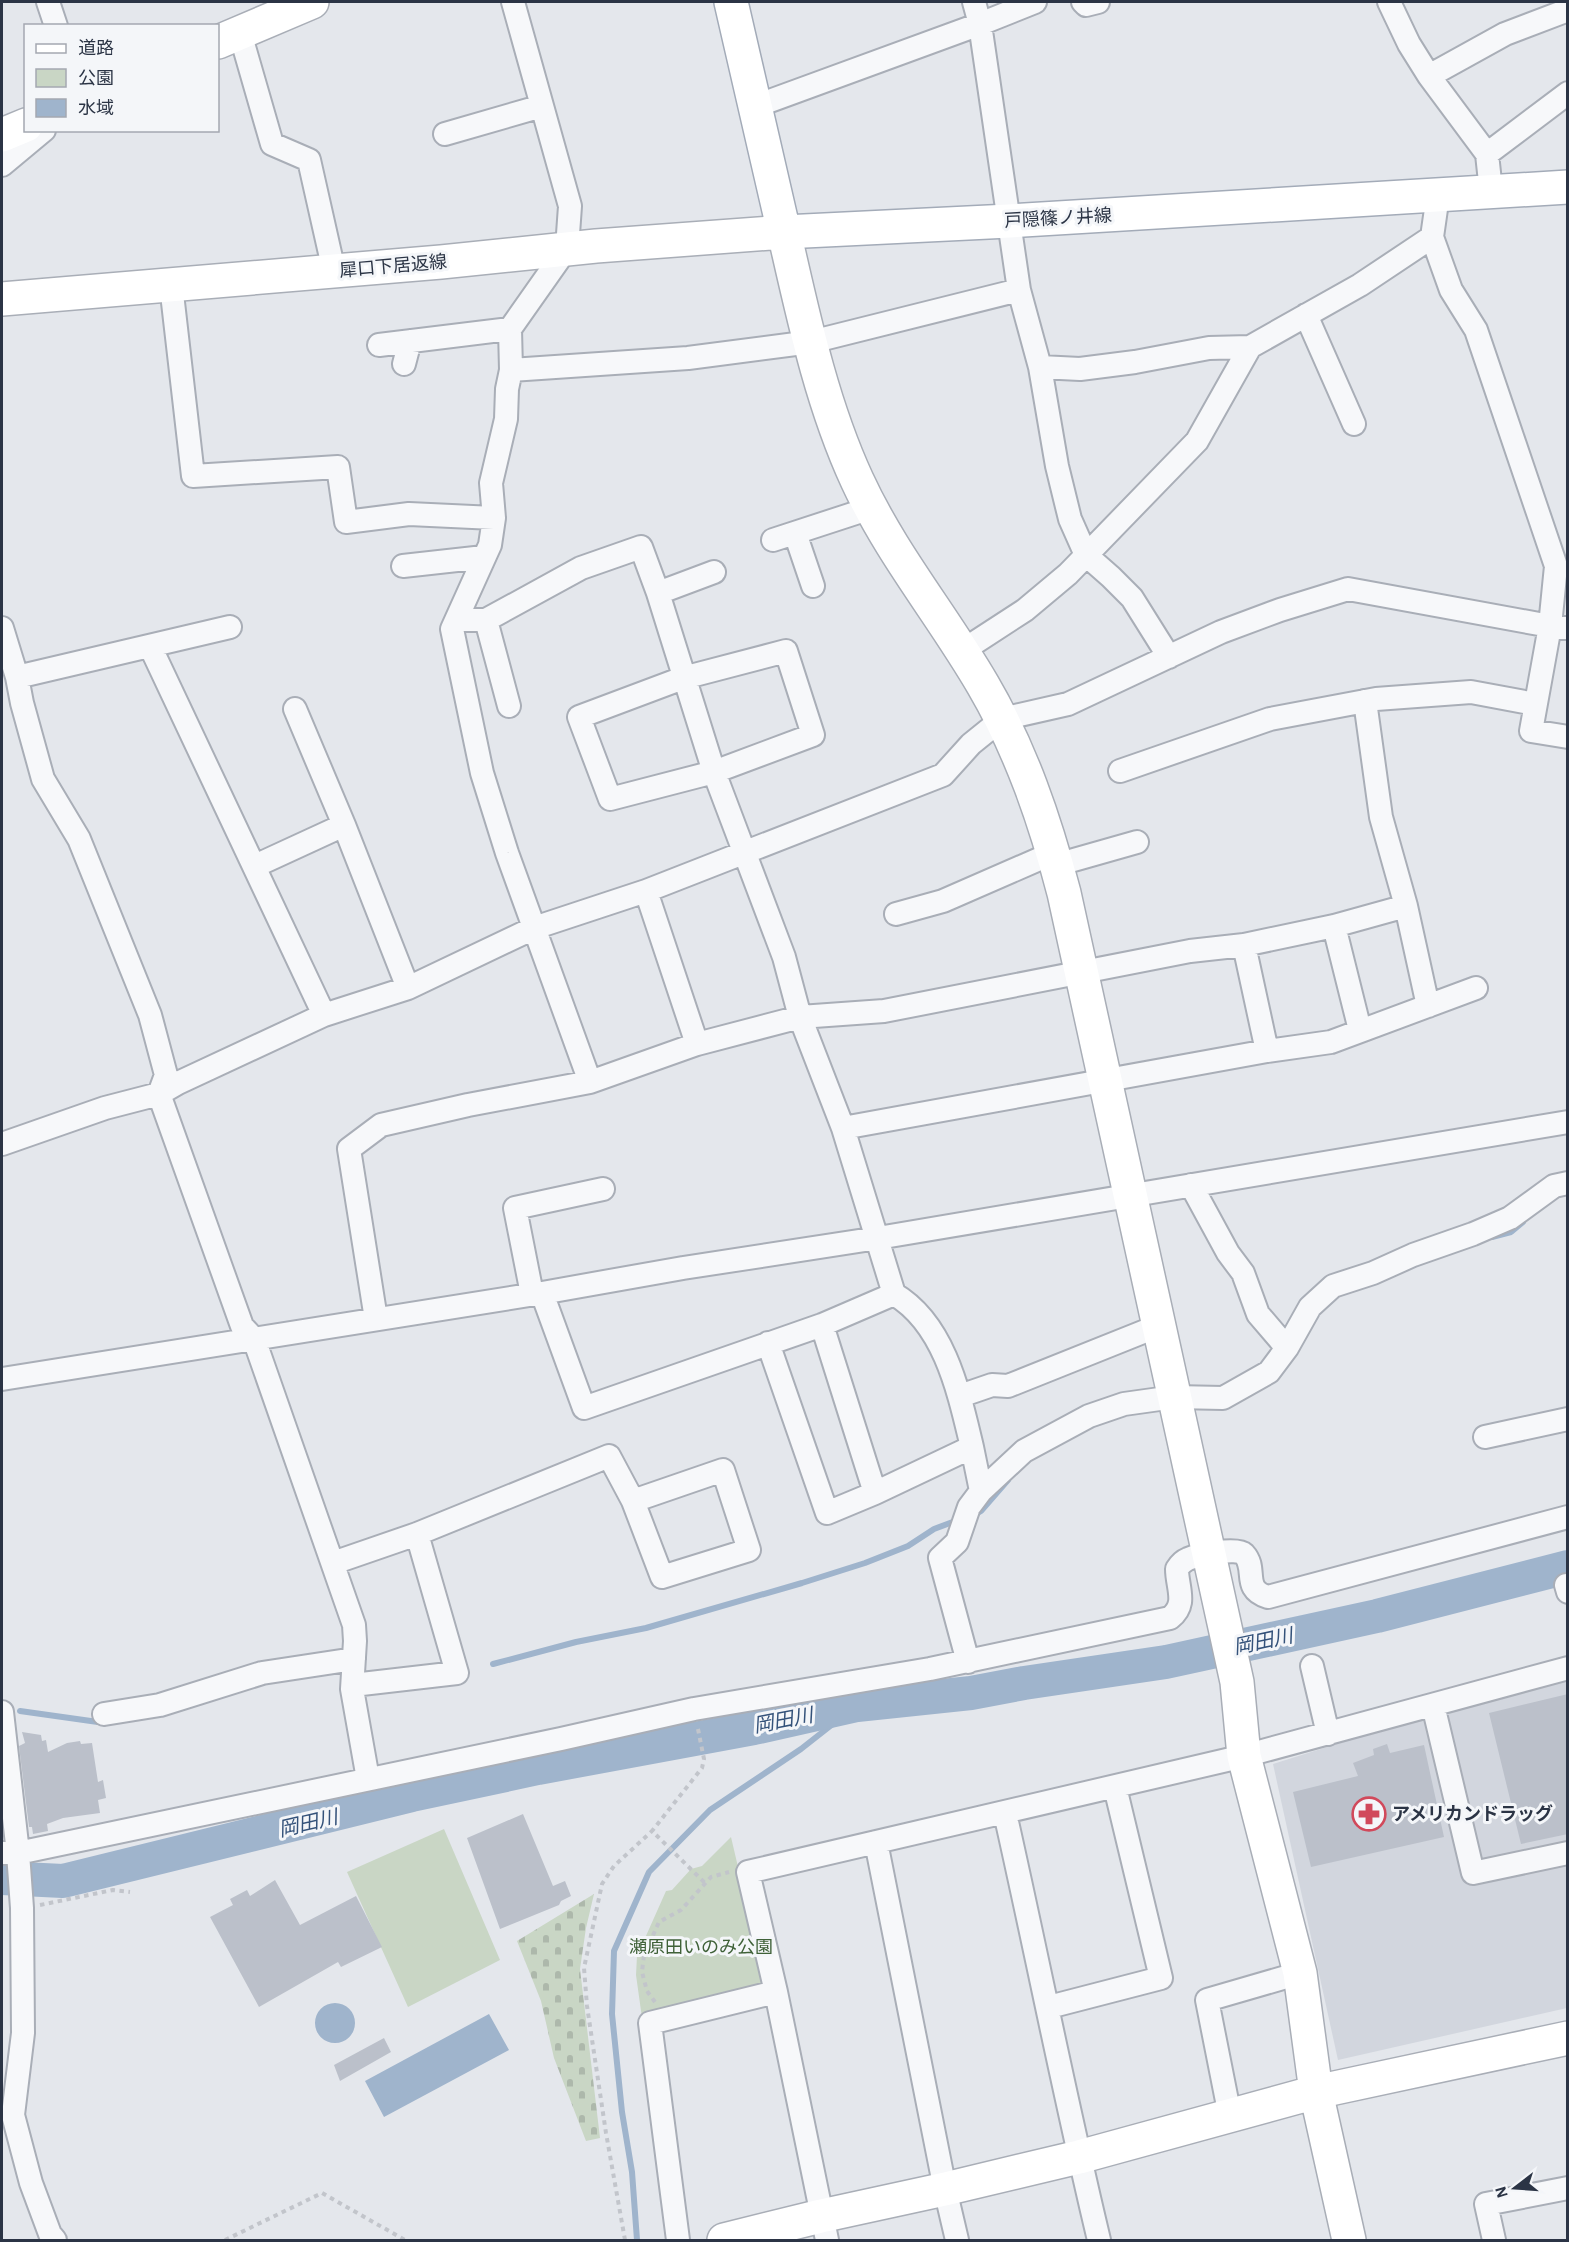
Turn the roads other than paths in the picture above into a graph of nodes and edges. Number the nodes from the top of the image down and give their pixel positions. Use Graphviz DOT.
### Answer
graph roads {
  1 [pos="48,2"];
  2 [pos="513,2"];
  3 [pos="731,2"];
  4 [pos="974,2"];
  5 [pos="1035,2"];
  6 [pos="1083,2"];
  7 [pos="1098,2"];
  8 [pos="1389,2"];
  9 [pos="301,4"];
  10 [pos="1568,10"];
  11 [pos="55,24"];
  12 [pos="980,24"];
  13 [pos="229,38"];
  14 [pos="1429,76"];
  15 [pos="1568,93"];
  16 [pos="542,106"];
  17 [pos="756,106"];
  18 [pos="24,125"];
  19 [pos="42,132"];
  20 [pos="445,134"];
  21 [pos="2,135"];
  22 [pos="1487,154"];
  23 [pos="2,165"];
  24 [pos="1568,187"];
  25 [pos="1491,191"];
  26 [pos="1438,195"];
  27 [pos="1009,221"];
  28 [pos="784,232"];
  29 [pos="1431,237"];
  30 [pos="567,249"];
  31 [pos="334,271"];
  32 [pos="171,285"];
  33 [pos="1019,290"];
  34 [pos="2,299"];
  35 [pos="1306,315"];
  36 [pos="510,329"];
  37 [pos="410,341"];
  38 [pos="811,342"];
  39 [pos="379,345"];
  40 [pos="1250,347"];
  41 [pos="404,364"];
  42 [pos="1040,367"];
  43 [pos="511,370"];
  44 [pos="1354,424"];
  45 [pos="871,508"];
  46 [pos="494,518"];
  47 [pos="795,533"];
  48 [pos="773,540"];
  49 [pos="1086,555"];
  50 [pos="484,557"];
  51 [pos="403,566"];
  52 [pos="714,572"];
  53 [pos="813,586"];
  54 [pos="658,592"];
  55 [pos="458,620"];
  56 [pos="486,620"];
  57 [pos="230,627"];
  58 [pos="1559,627"];
  59 [pos="2,628"];
  60 [pos="150,646"];
  61 [pos="962,651"];
  62 [pos="1169,657"];
  63 [pos="17,677"];
  64 [pos="683,678"];
  65 [pos="1365,701"];
  66 [pos="1536,704"];
  67 [pos="509,706"];
  68 [pos="295,709"];
  69 [pos="1002,719"];
  70 [pos="1568,737"];
  71 [pos="1120,771"];
  72 [pos="714,772"];
  73 [pos="344,825"];
  74 [pos="1137,842"];
  75 [pos="745,854"];
  76 [pos="1055,859"];
  77 [pos="255,866"];
  78 [pos="646,891"];
  79 [pos="1406,906"];
  80 [pos="896,914"];
  81 [pos="1334,926"];
  82 [pos="534,928"];
  83 [pos="1244,945"];
  84 [pos="1081,974"];
  85 [pos="408,988"];
  86 [pos="1476,988"];
  87 [pos="1428,1006"];
  88 [pos="324,1015"];
  89 [pos="800,1017"];
  90 [pos="1360,1030"];
  91 [pos="697,1044"];
  92 [pos="1267,1051"];
  93 [pos="590,1082"];
  94 [pos="1104,1082"];
  95 [pos="159,1094"];
  96 [pos="1568,1122"];
  97 [pos="843,1128"];
  98 [pos="2,1144"];
  99 [pos="1568,1183"];
  100 [pos="1191,1185"];
  101 [pos="603,1189"];
  102 [pos="1129,1195"];
  103 [pos="878,1238"];
  104 [pos="537,1294"];
  105 [pos="894,1294"];
  106 [pos="376,1319"];
  107 [pos="822,1325"];
  108 [pos="1158,1326"];
  109 [pos="254,1339"];
  110 [pos="768,1343"];
  111 [pos="1287,1348"];
  112 [pos="2,1379"];
  113 [pos="960,1396"];
  114 [pos="1174,1397"];
  115 [pos="1568,1419"];
  116 [pos="1485,1437"];
  117 [pos="972,1447"];
  118 [pos="981,1491"];
  119 [pos="875,1493"];
  120 [pos="633,1501"];
  121 [pos="1568,1517"];
  122 [pos="417,1534"];
  123 [pos="1209,1554"];
  124 [pos="333,1563"];
  125 [pos="354,1659"];
  126 [pos="968,1662"];
  127 [pos="1312,1666"];
  128 [pos="1568,1668"];
  129 [pos="353,1685"];
  130 [pos="1433,1705"];
  131 [pos="2,1712"];
  132 [pos="104,1714"];
  133 [pos="1328,1734"];
  134 [pos="1244,1756"];
  135 [pos="368,1779"];
  136 [pos="1115,1786"];
  137 [pos="1005,1813"];
  138 [pos="876,1842"];
  139 [pos="1568,1853"];
  140 [pos="12,1856"];
  141 [pos="1300,1973"];
  142 [pos="776,1992"];
  143 [pos="1049,2007"];
  144 [pos="1568,2038"];
  145 [pos="1316,2092"];
  146 [pos="1230,2116"];
  147 [pos="7,2119"];
  148 [pos="1079,2157"];
  149 [pos="1568,2188"];
  150 [pos="945,2189"];
  151 [pos="824,2228"];
  152 [pos="55,2241"];
  153 [pos="678,2241"];
  154 [pos="724,2241"];
  155 [pos="957,2241"];
  156 [pos="1099,2241"];
  157 [pos="1349,2241"];
  158 [pos="1494,2241"];
  1 -- 11 [label="street"];
  2 -- 16 [label="street"];
  3 -- 17 [label="street"];
  4 -- 12 [label="street"];
  5 -- 12 [label="street"];
  6 -- 7 [label="street"];
  8 -- 14 [label="street"];
  9 -- 13 [label="street"];
  10 -- 14 [label="street"];
  12 -- 17 [label="street"];
  12 -- 27 [label="street"];
  13 -- 31 [label="street"];
  14 -- 22 [label="street"];
  15 -- 22 [label="street"];
  16 -- 20 [label="street"];
  16 -- 30 [label="street"];
  17 -- 28 [label="street"];
  18 -- 21 [label="street"];
  19 -- 23 [label="street"];
  22 -- 25 [label="street"];
  24 -- 25 [label="street, 戸隠篠ノ井線"];
  25 -- 26 [label="street, 戸隠篠ノ井線"];
  26 -- 27 [label="street, 戸隠篠ノ井線"];
  26 -- 29 [label="street"];
  27 -- 28 [label="street, 戸隠篠ノ井線"];
  27 -- 33 [label="street"];
  28 -- 30 [label="street, 犀口下居返線"];
  28 -- 38 [label="street"];
  29 -- 35 [label="street"];
  29 -- 58 [label="street"];
  30 -- 31 [label="street, 犀口下居返線"];
  30 -- 36 [label="street"];
  31 -- 32 [label="street, 犀口下居返線"];
  32 -- 34 [label="street, 犀口下居返線"];
  32 -- 46 [label="street"];
  33 -- 38 [label="street"];
  33 -- 42 [label="street"];
  35 -- 40 [label="street"];
  35 -- 44 [label="street"];
  36 -- 37 [label="street"];
  36 -- 43 [label="street"];
  37 -- 39 [label="street"];
  37 -- 41 [label="street"];
  38 -- 43 [label="street"];
  38 -- 45 [label="street"];
  40 -- 42 [label="street"];
  40 -- 49 [label="street"];
  42 -- 49 [label="street"];
  43 -- 46 [label="street"];
  45 -- 47 [label="street"];
  45 -- 61 [label="street"];
  46 -- 50 [label="street"];
  47 -- 48 [label="street"];
  47 -- 53 [label="street"];
  49 -- 61 [label="street"];
  49 -- 62 [label="street"];
  50 -- 51 [label="street"];
  50 -- 55 [label="street"];
  52 -- 54 [label="street"];
  54 -- 56 [label="street"];
  54 -- 64 [label="street"];
  55 -- 56 [label="street"];
  55 -- 82 [label="street"];
  56 -- 67 [label="street"];
  57 -- 60 [label="street"];
  58 -- 62 [label="street"];
  58 -- 66 [label="street"];
  59 -- 63 [label="street"];
  60 -- 63 [label="street"];
  60 -- 77 [label="street"];
  61 -- 69 [label="street"];
  62 -- 69 [label="street"];
  63 -- 95 [label="street"];
  64 -- 72 [label="street"];
  64 -- 72 [label="street"];
  64 -- 72 [label="street"];
  65 -- 66 [label="street"];
  65 -- 71 [label="street"];
  65 -- 79 [label="street"];
  66 -- 70 [label="street"];
  68 -- 73 [label="street"];
  69 -- 75 [label="street"];
  69 -- 76 [label="street"];
  72 -- 75 [label="street"];
  73 -- 77 [label="street"];
  73 -- 85 [label="street"];
  74 -- 76 [label="street"];
  75 -- 78 [label="street"];
  75 -- 89 [label="street"];
  76 -- 80 [label="street"];
  76 -- 84 [label="street"];
  77 -- 88 [label="street"];
  78 -- 82 [label="street"];
  78 -- 91 [label="street"];
  79 -- 81 [label="street"];
  79 -- 87 [label="street"];
  81 -- 83 [label="street"];
  81 -- 90 [label="street"];
  82 -- 85 [label="street"];
  82 -- 93 [label="street"];
  83 -- 84 [label="street"];
  83 -- 92 [label="street"];
  84 -- 89 [label="street"];
  84 -- 94 [label="street"];
  85 -- 88 [label="street"];
  86 -- 87 [label="street"];
  87 -- 90 [label="street"];
  88 -- 95 [label="street"];
  89 -- 91 [label="street"];
  89 -- 97 [label="street"];
  90 -- 92 [label="street"];
  91 -- 93 [label="street"];
  92 -- 94 [label="street"];
  93 -- 106 [label="street"];
  94 -- 97 [label="street"];
  94 -- 102 [label="street"];
  95 -- 98 [label="street"];
  95 -- 109 [label="street"];
  96 -- 100 [label="street"];
  97 -- 103 [label="street"];
  99 -- 111 [label="street"];
  100 -- 102 [label="street"];
  100 -- 111 [label="street"];
  101 -- 104 [label="street"];
  102 -- 103 [label="street"];
  102 -- 108 [label="street"];
  103 -- 104 [label="street"];
  103 -- 105 [label="street"];
  104 -- 106 [label="street"];
  104 -- 110 [label="street"];
  105 -- 107 [label="street"];
  105 -- 113 [label="street"];
  106 -- 109 [label="street"];
  107 -- 110 [label="street"];
  107 -- 119 [label="street"];
  108 -- 113 [label="street"];
  108 -- 114 [label="street"];
  109 -- 112 [label="street"];
  109 -- 124 [label="street"];
  110 -- 119 [label="street"];
  111 -- 114 [label="street"];
  113 -- 117 [label="street"];
  114 -- 118 [label="street"];
  114 -- 123 [label="street"];
  115 -- 116 [label="street"];
  117 -- 118 [label="street"];
  117 -- 119 [label="street"];
  118 -- 126 [label="street"];
  120 -- 120 [label="street"];
  120 -- 122 [label="street"];
  121 -- 123 [label="street"];
  122 -- 124 [label="street"];
  122 -- 129 [label="street"];
  123 -- 126 [label="street"];
  123 -- 134 [label="street"];
  124 -- 125 [label="street"];
  125 -- 129 [label="street"];
  125 -- 132 [label="street"];
  126 -- 135 [label="street"];
  127 -- 133 [label="street"];
  128 -- 130 [label="street"];
  129 -- 135 [label="street"];
  130 -- 133 [label="street"];
  130 -- 139 [label="street"];
  131 -- 140 [label="street"];
  133 -- 134 [label="street"];
  134 -- 136 [label="street"];
  134 -- 141 [label="street"];
  135 -- 140 [label="street"];
  136 -- 137 [label="street"];
  136 -- 143 [label="street"];
  137 -- 138 [label="street"];
  137 -- 143 [label="street"];
  138 -- 142 [label="street"];
  138 -- 150 [label="street"];
  140 -- 147 [label="street"];
  141 -- 145 [label="street"];
  141 -- 146 [label="street"];
  142 -- 151 [label="street"];
  142 -- 153 [label="street"];
  143 -- 148 [label="street"];
  144 -- 145 [label="street"];
  145 -- 146 [label="street"];
  145 -- 157 [label="street"];
  146 -- 148 [label="street"];
  147 -- 152 [label="street"];
  148 -- 150 [label="street"];
  148 -- 156 [label="street"];
  149 -- 158 [label="street"];
  150 -- 151 [label="street"];
  150 -- 155 [label="street"];
  151 -- 154 [label="street"];
}
